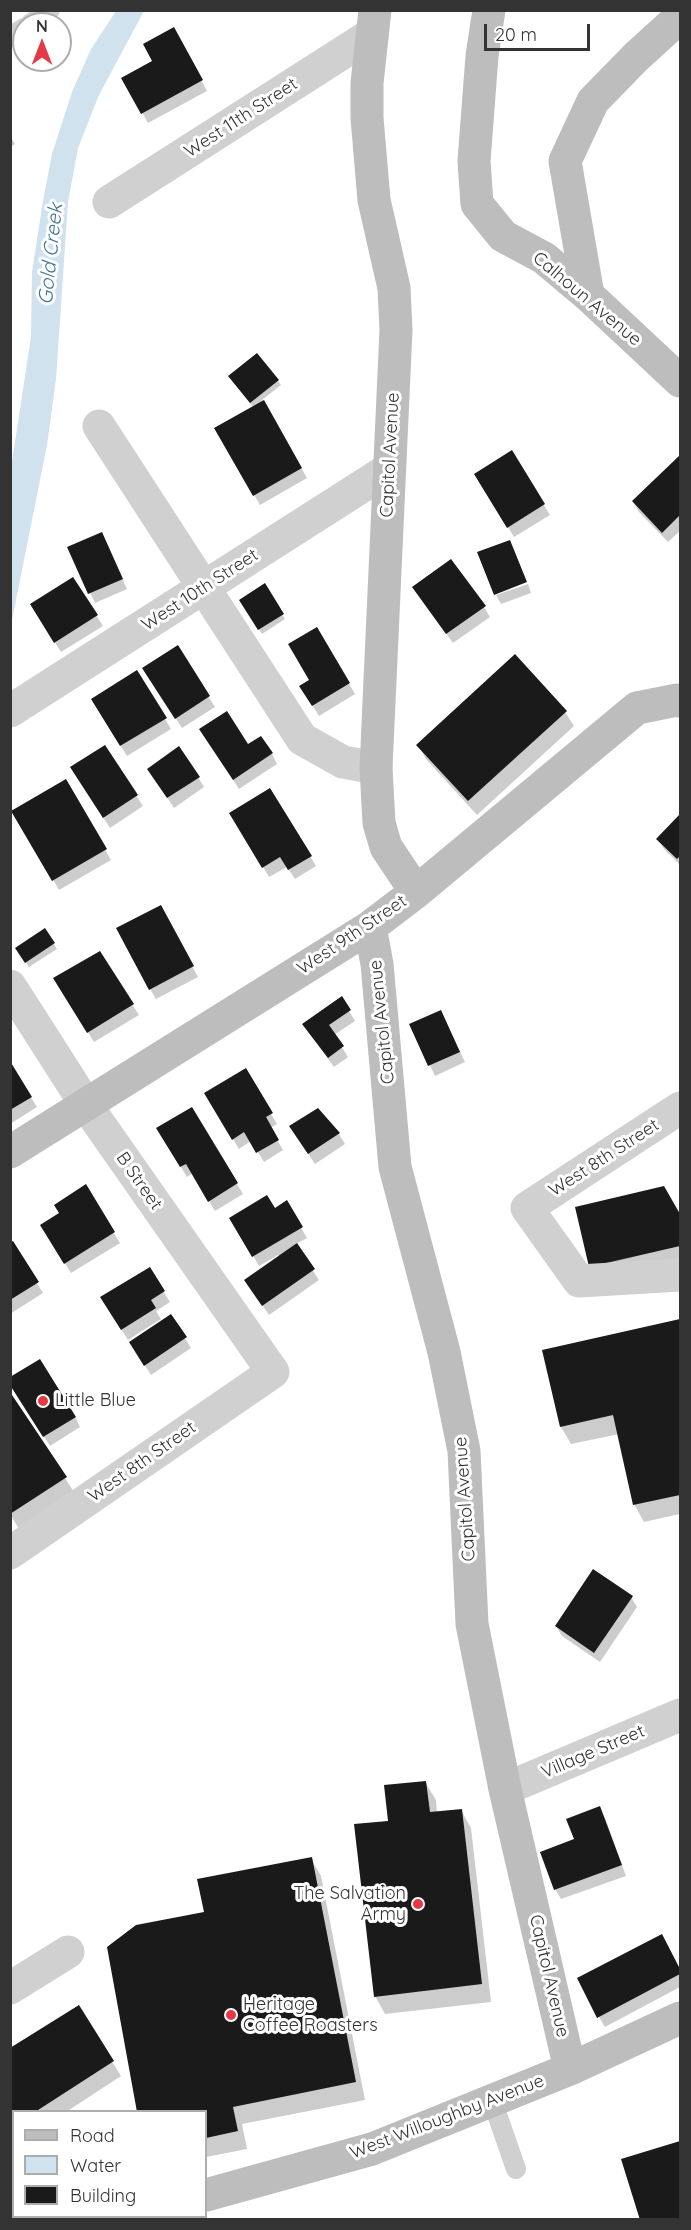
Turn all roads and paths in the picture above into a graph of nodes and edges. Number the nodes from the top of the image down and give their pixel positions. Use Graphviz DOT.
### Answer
graph roads {
  1 [pos="489,10"];
  2 [pos="681,17"];
  3 [pos="373,22"];
  4 [pos="110,202"];
  5 [pos="588,295"];
  6 [pos="681,381"];
  7 [pos="99,426"];
  8 [pos="389,469"];
  9 [pos="205,586"];
  10 [pos="679,701"];
  11 [pos="10,711"];
  12 [pos="375,768"];
  13 [pos="416,892"];
  14 [pos="370,927"];
  15 [pos="10,986"];
  16 [pos="86,1105"];
  17 [pos="681,1108"];
  18 [pos="10,1152"];
  19 [pos="681,1275"];
  20 [pos="273,1372"];
  21 [pos="10,1553"];
  22 [pos="681,1715"];
  23 [pos="506,1789"];
  24 [pos="68,1952"];
  25 [pos="10,1988"];
  26 [pos="681,2018"];
  27 [pos="570,2069"];
  28 [pos="492,2100"];
  29 [pos="516,2169"];
  30 [pos="207,2195"];
  1 -- 5 [label="street, Calhoun Avenue"];
  2 -- 5 [label="street"];
  3 -- 4 [label="street, West 11th Street"];
  3 -- 8 [label="street, Capitol Avenue"];
  5 -- 6 [label="street, Calhoun Avenue"];
  7 -- 9 [label="street"];
  8 -- 9 [label="street, West 10th Street"];
  8 -- 12 [label="street, Capitol Avenue"];
  9 -- 11 [label="street, West 10th Street"];
  9 -- 12 [label="street"];
  10 -- 13 [label="street, West 9th Street"];
  12 -- 13 [label="street, Capitol Avenue"];
  13 -- 14 [label="street, West 9th Street"];
  14 -- 16 [label="street, West 9th Street"];
  14 -- 23 [label="street, Capitol Avenue"];
  15 -- 16 [label="street, B Street"];
  16 -- 18 [label="street, West 9th Street"];
  16 -- 20 [label="street, B Street"];
  17 -- 19 [label="street, West 8th Street"];
  20 -- 21 [label="street, West 8th Street"];
  22 -- 23 [label="street, Village Street"];
  23 -- 27 [label="street, Capitol Avenue"];
  24 -- 25 [label="street"];
  26 -- 27 [label="street, West Willoughby Avenue"];
  27 -- 28 [label="street, West Willoughby Avenue"];
  28 -- 29 [label="lane"];
  28 -- 30 [label="street, West Willoughby Avenue"];
}
